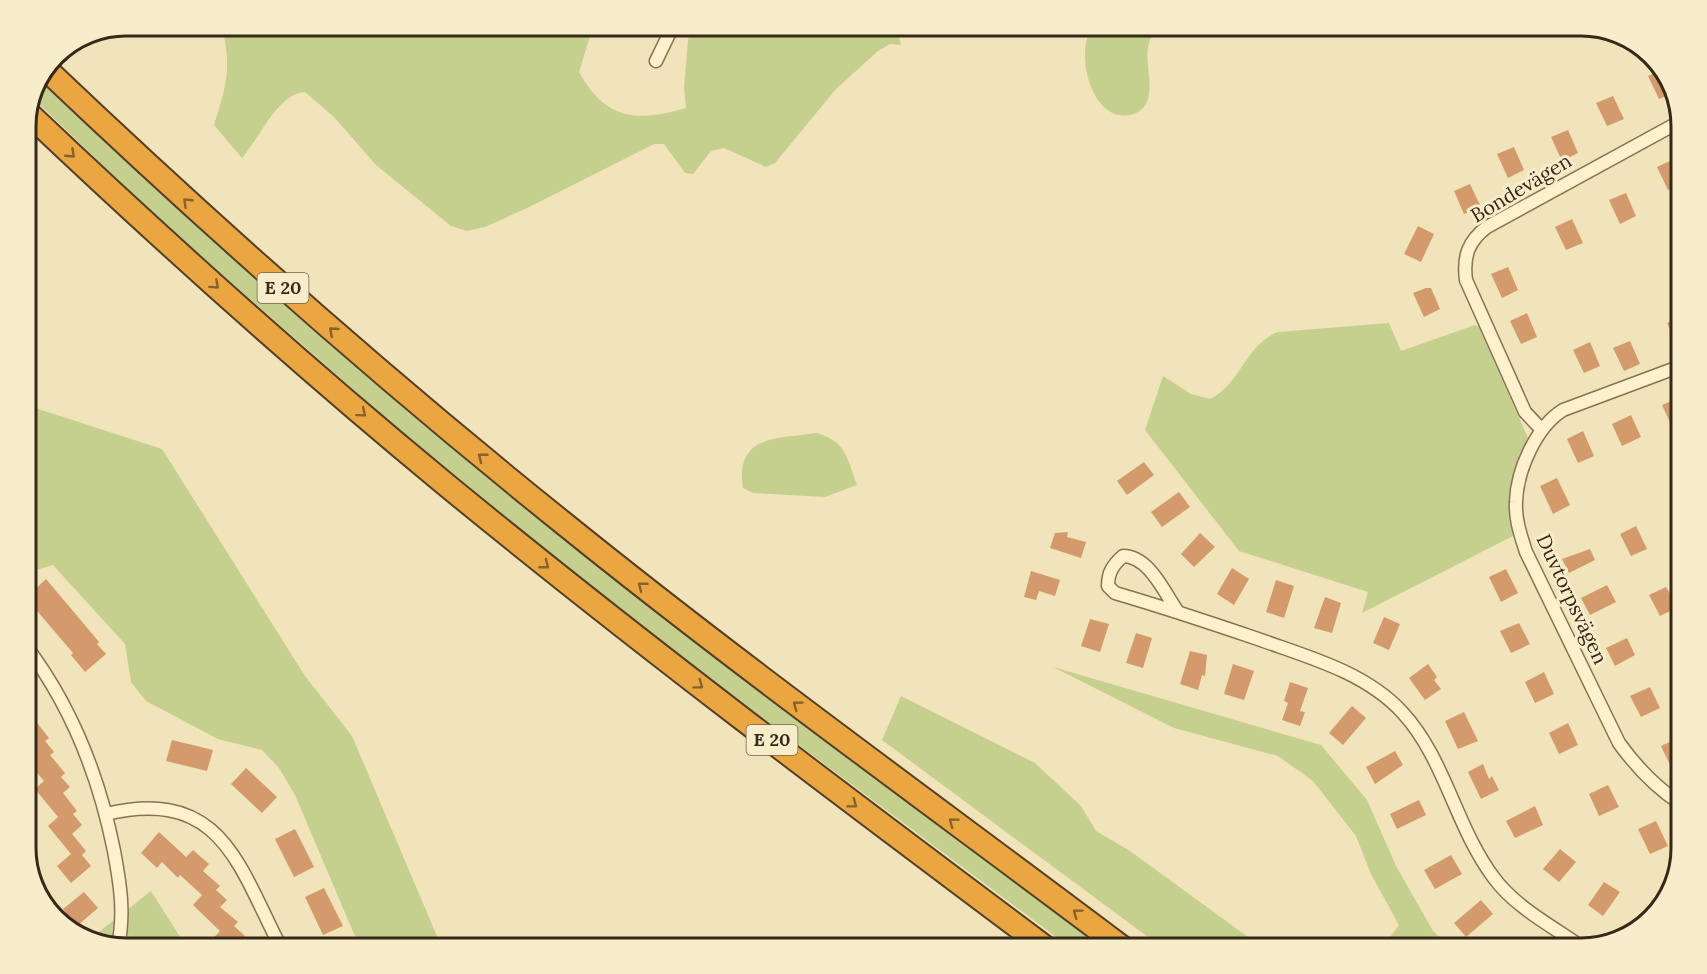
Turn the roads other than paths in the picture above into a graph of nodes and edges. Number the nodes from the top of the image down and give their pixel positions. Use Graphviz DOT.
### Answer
graph roads {
  1 [pos="668,36"];
  2 [pos="656,61"];
  3 [pos="52,75"];
  4 [pos="36,120"];
  5 [pos="1671,126"];
  6 [pos="1671,370"];
  7 [pos="1542,430"];
  8 [pos="1178,612"];
  9 [pos="36,660"];
  10 [pos="1671,797"];
  11 [pos="106,814"];
  12 [pos="119,937"];
  13 [pos="275,938"];
  14 [pos="1033,938"];
  15 [pos="1110,938"];
  16 [pos="1569,938"];
  1 -- 2 [label="street"];
  15 -- 3 [label="highway, E 20, one-way"];
  4 -- 14 [label="highway, E 20, one-way"];
  5 -- 7 [label="street, Bondevägen"];
  6 -- 7 [label="street, Duvtorpsvägen"];
  7 -- 10 [label="street, Duvtorpsvägen"];
  8 -- 8 [label="street"];
  8 -- 16 [label="street"];
  9 -- 11 [label="street"];
  11 -- 12 [label="street"];
  11 -- 13 [label="street"];
}
